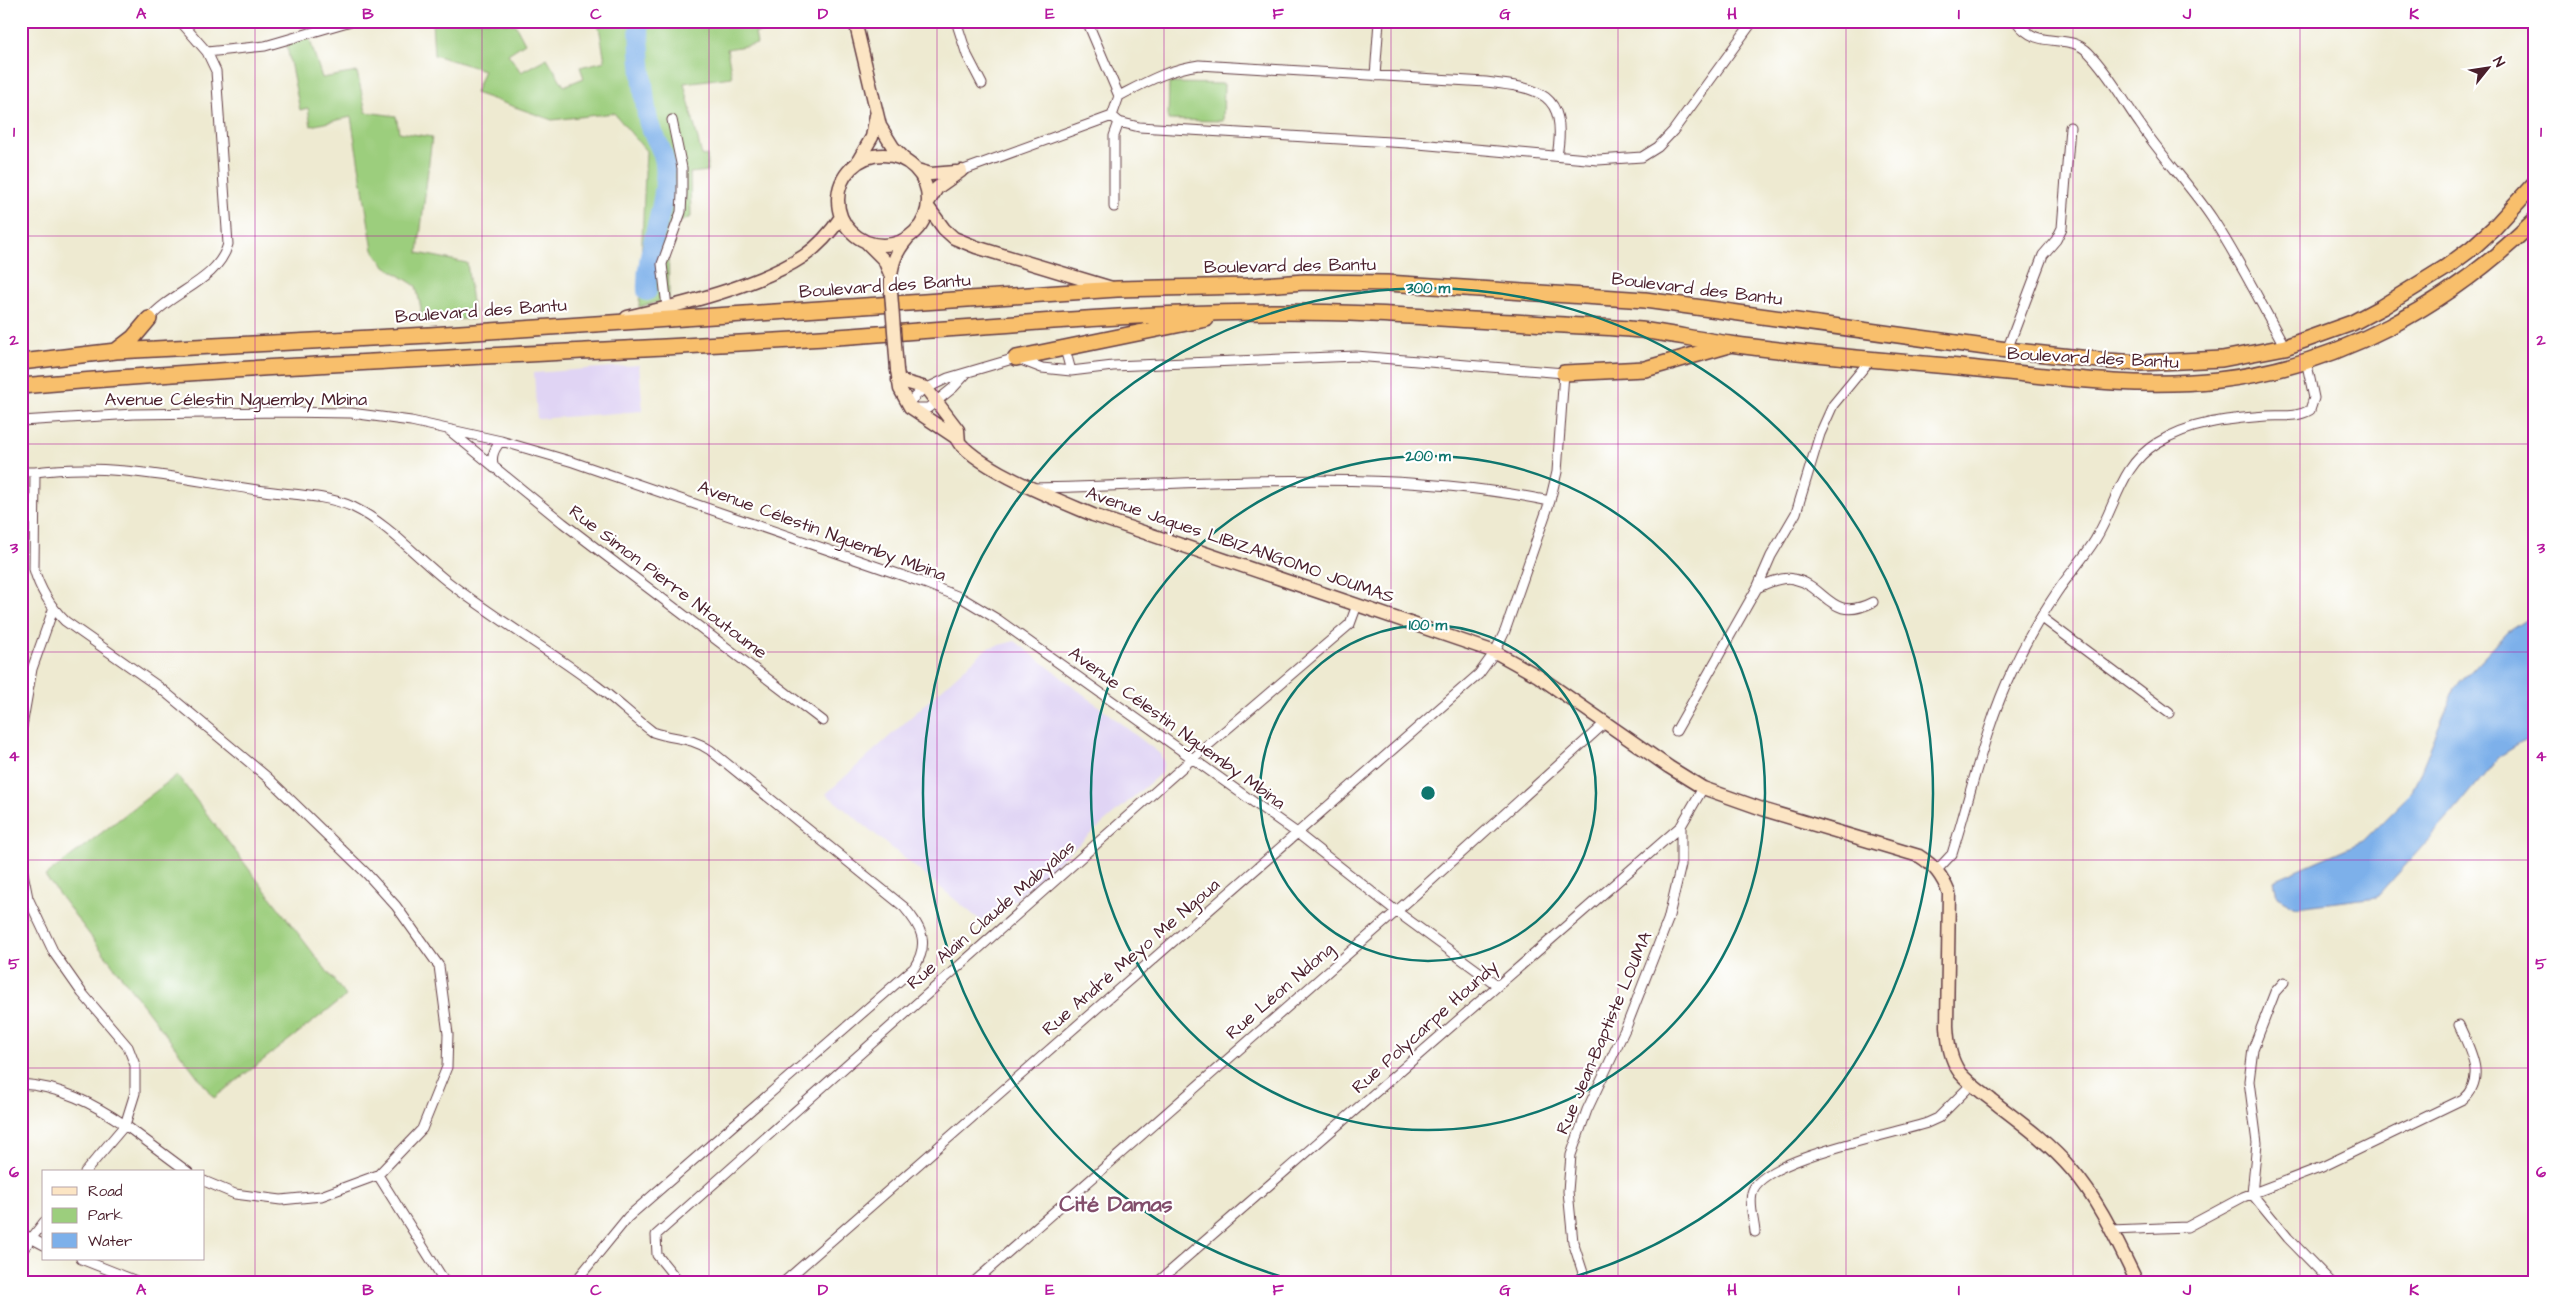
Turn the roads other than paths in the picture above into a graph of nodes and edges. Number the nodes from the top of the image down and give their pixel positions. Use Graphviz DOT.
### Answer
graph roads {
  1 [pos="180,21"];
  2 [pos="351,21"];
  3 [pos="855,21"];
  4 [pos="956,21"];
  5 [pos="1087,21"];
  6 [pos="1379,21"];
  7 [pos="1753,21"];
  8 [pos="2016,21"];
  9 [pos="339,23"];
  10 [pos="207,52"];
  11 [pos="1375,76"];
  12 [pos="982,84"];
  13 [pos="1119,96"];
  14 [pos="876,115"];
  15 [pos="1116,119"];
  16 [pos="672,120"];
  17 [pos="2070,127"];
  18 [pos="1558,156"];
  19 [pos="858,161"];
  20 [pos="906,161"];
  21 [pos="917,170"];
  22 [pos="961,171"];
  23 [pos="2534,184"];
  24 [pos="928,204"];
  25 [pos="1114,207"];
  26 [pos="841,217"];
  27 [pos="2534,221"];
  28 [pos="907,238"];
  29 [pos="864,241"];
  30 [pos="890,274"];
  31 [pos="1117,289"];
  32 [pos="667,307"];
  33 [pos="1214,312"];
  34 [pos="149,319"];
  35 [pos="607,322"];
  36 [pos="1731,344"];
  37 [pos="2285,347"];
  38 [pos="1065,349"];
  39 [pos="162,350"];
  40 [pos="2007,350"];
  41 [pos="116,351"];
  42 [pos="1016,358"];
  43 [pos="1871,359"];
  44 [pos="2306,360"];
  45 [pos="21,362"];
  46 [pos="1071,371"];
  47 [pos="1564,373"];
  48 [pos="966,374"];
  49 [pos="898,375"];
  50 [pos="21,386"];
  51 [pos="926,388"];
  52 [pos="937,401"];
  53 [pos="909,405"];
  54 [pos="21,421"];
  55 [pos="445,428"];
  56 [pos="501,441"];
  57 [pos="959,443"];
  58 [pos="494,468"];
  59 [pos="21,472"];
  60 [pos="35,472"];
  61 [pos="1030,488"];
  62 [pos="1550,501"];
  63 [pos="1757,588"];
  64 [pos="1873,602"];
  65 [pos="1357,604"];
  66 [pos="53,610"];
  67 [pos="2041,617"];
  68 [pos="1495,652"];
  69 [pos="2169,713"];
  70 [pos="822,721"];
  71 [pos="1605,723"];
  72 [pos="1676,730"];
  73 [pos="21,732"];
  74 [pos="1192,759"];
  75 [pos="1703,788"];
  76 [pos="1681,826"];
  77 [pos="1297,833"];
  78 [pos="21,863"];
  79 [pos="1937,870"];
  80 [pos="1396,911"];
  81 [pos="2284,982"];
  82 [pos="1497,985"];
  83 [pos="2459,1025"];
  84 [pos="21,1084"];
  85 [pos="1972,1084"];
  86 [pos="126,1124"];
  87 [pos="87,1170"];
  88 [pos="185,1170"];
  89 [pos="378,1175"];
  90 [pos="205,1181"];
  91 [pos="2252,1194"];
  92 [pos="42,1224"];
  93 [pos="2111,1230"];
  94 [pos="1755,1232"];
  95 [pos="21,1233"];
  96 [pos="30,1239"];
  97 [pos="42,1244"];
  98 [pos="21,1252"];
  99 [pos="84,1260"];
  100 [pos="139,1282"];
  101 [pos="445,1282"];
  102 [pos="575,1282"];
  103 [pos="679,1282"];
  104 [pos="784,1282"];
  105 [pos="974,1282"];
  106 [pos="1158,1282"];
  107 [pos="1586,1282"];
  108 [pos="2137,1282"];
  109 [pos="2331,1282"];
  1 -- 10 [label="street"];
  2 -- 9 [label="street"];
  3 -- 14 [label="main road"];
  4 -- 12 [label="street"];
  5 -- 13 [label="street"];
  6 -- 11 [label="street"];
  7 -- 18 [label="street"];
  8 -- 37 [label="street"];
  9 -- 10 [label="street"];
  10 -- 34 [label="street"];
  11 -- 13 [label="street"];
  11 -- 18 [label="street"];
  13 -- 15 [label="street"];
  14 -- 19 [label="main road"];
  14 -- 20 [label="main road"];
  15 -- 18 [label="street"];
  15 -- 22 [label="street"];
  15 -- 25 [label="street"];
  16 -- 32 [label="street"];
  17 -- 40 [label="street"];
  19 -- 20 [label="main road"];
  19 -- 26 [label="main road"];
  20 -- 21 [label="main road"];
  21 -- 22 [label="main road"];
  21 -- 24 [label="main road"];
  22 -- 24 [label="main road"];
  23 -- 37 [label="highway, Boulevard des Bantu"];
  24 -- 28 [label="main road"];
  24 -- 31 [label="main road"];
  26 -- 29 [label="main road"];
  26 -- 32 [label="main road"];
  27 -- 44 [label="highway, Boulevard des Bantu"];
  28 -- 29 [label="main road"];
  28 -- 30 [label="main road"];
  29 -- 30 [label="main road"];
  30 -- 49 [label="main road, bridge"];
  31 -- 35 [label="highway, Boulevard des Bantu"];
  31 -- 40 [label="highway, Boulevard des Bantu"];
  32 -- 35 [label="main road"];
  33 -- 36 [label="highway, Boulevard des Bantu"];
  33 -- 38 [label="highway"];
  33 -- 50 [label="highway, Boulevard des Bantu"];
  34 -- 39 [label="highway"];
  34 -- 41 [label="highway"];
  35 -- 39 [label="highway, Boulevard des Bantu"];
  36 -- 43 [label="highway, Boulevard des Bantu"];
  36 -- 47 [label="highway"];
  37 -- 40 [label="highway, Boulevard des Bantu"];
  38 -- 42 [label="highway"];
  38 -- 46 [label="street"];
  39 -- 41 [label="highway, Boulevard des Bantu"];
  41 -- 45 [label="highway, Boulevard des Bantu"];
  42 -- 46 [label="street"];
  42 -- 48 [label="street"];
  43 -- 44 [label="highway, Boulevard des Bantu"];
  43 -- 63 [label="street"];
  44 -- 67 [label="street"];
  46 -- 47 [label="street"];
  47 -- 62 [label="street, Rue André Meyo Me Ngoua"];
  48 -- 51 [label="street"];
  48 -- 52 [label="street"];
  49 -- 51 [label="main road"];
  49 -- 53 [label="main road"];
  51 -- 52 [label="main road"];
  51 -- 53 [label="street"];
  52 -- 53 [label="street"];
  52 -- 57 [label="main road"];
  53 -- 57 [label="main road, Avenue Jaques LIBIZANGOMO JOUMAS"];
  54 -- 55 [label="street, Avenue Célestin Nguemby Mbina"];
  55 -- 56 [label="street, Avenue Célestin Nguemby Mbina"];
  55 -- 58 [label="street, Rue Simon Pierre Ntoutoume"];
  56 -- 58 [label="street"];
  56 -- 74 [label="street, Avenue Célestin Nguemby Mbina"];
  57 -- 61 [label="main road, Avenue Jaques LIBIZANGOMO JOUMAS"];
  58 -- 70 [label="street, Rue Simon Pierre Ntoutoume"];
  59 -- 60 [label="street"];
  60 -- 66 [label="street"];
  60 -- 102 [label="street"];
  61 -- 62 [label="street"];
  61 -- 65 [label="main road, Avenue Jaques LIBIZANGOMO JOUMAS"];
  62 -- 68 [label="street, Rue André Meyo Me Ngoua"];
  63 -- 64 [label="street"];
  63 -- 72 [label="street"];
  65 -- 68 [label="main road, Avenue Jaques LIBIZANGOMO JOUMAS"];
  65 -- 74 [label="street, Rue Alain Claude Mabyalas"];
  66 -- 73 [label="street"];
  66 -- 89 [label="street"];
  67 -- 69 [label="street"];
  67 -- 79 [label="street"];
  68 -- 71 [label="main road, Avenue Jaques LIBIZANGOMO JOUMAS"];
  68 -- 77 [label="street, Rue André Meyo Me Ngoua"];
  71 -- 75 [label="main road, Avenue Jaques LIBIZANGOMO JOUMAS"];
  71 -- 80 [label="street, Rue Léon Ndong"];
  74 -- 77 [label="street, Avenue Célestin Nguemby Mbina"];
  74 -- 103 [label="street, Rue Alain Claude Mabyalas"];
  75 -- 76 [label="street, Rue Polycarpe Houndy"];
  75 -- 79 [label="main road, Avenue Jaques LIBIZANGOMO JOUMAS"];
  76 -- 82 [label="street, Rue Polycarpe Houndy"];
  76 -- 107 [label="street, Rue Jean-Baptiste LOUMA"];
  77 -- 80 [label="street, Avenue Célestin Nguemby Mbina"];
  77 -- 104 [label="street, Rue André Meyo Me Ngoua"];
  78 -- 86 [label="street"];
  79 -- 85 [label="main road, Avenue Jaques LIBIZANGOMO JOUMAS"];
  80 -- 82 [label="street, Avenue Célestin Nguemby Mbina"];
  80 -- 105 [label="street, Rue Léon Ndong"];
  81 -- 91 [label="street"];
  82 -- 106 [label="street, Rue Polycarpe Houndy"];
  83 -- 91 [label="street"];
  84 -- 86 [label="street"];
  85 -- 93 [label="main road, Avenue Jaques LIBIZANGOMO JOUMAS"];
  85 -- 94 [label="street"];
  86 -- 87 [label="street"];
  86 -- 88 [label="street"];
  89 -- 90 [label="street"];
  89 -- 101 [label="street"];
  91 -- 93 [label="street"];
  91 -- 109 [label="street"];
  92 -- 96 [label="street"];
  93 -- 108 [label="main road, Avenue Jaques LIBIZANGOMO JOUMAS"];
  95 -- 96 [label="street"];
  96 -- 97 [label="street"];
  96 -- 98 [label="street"];
  99 -- 100 [label="street"];
}
